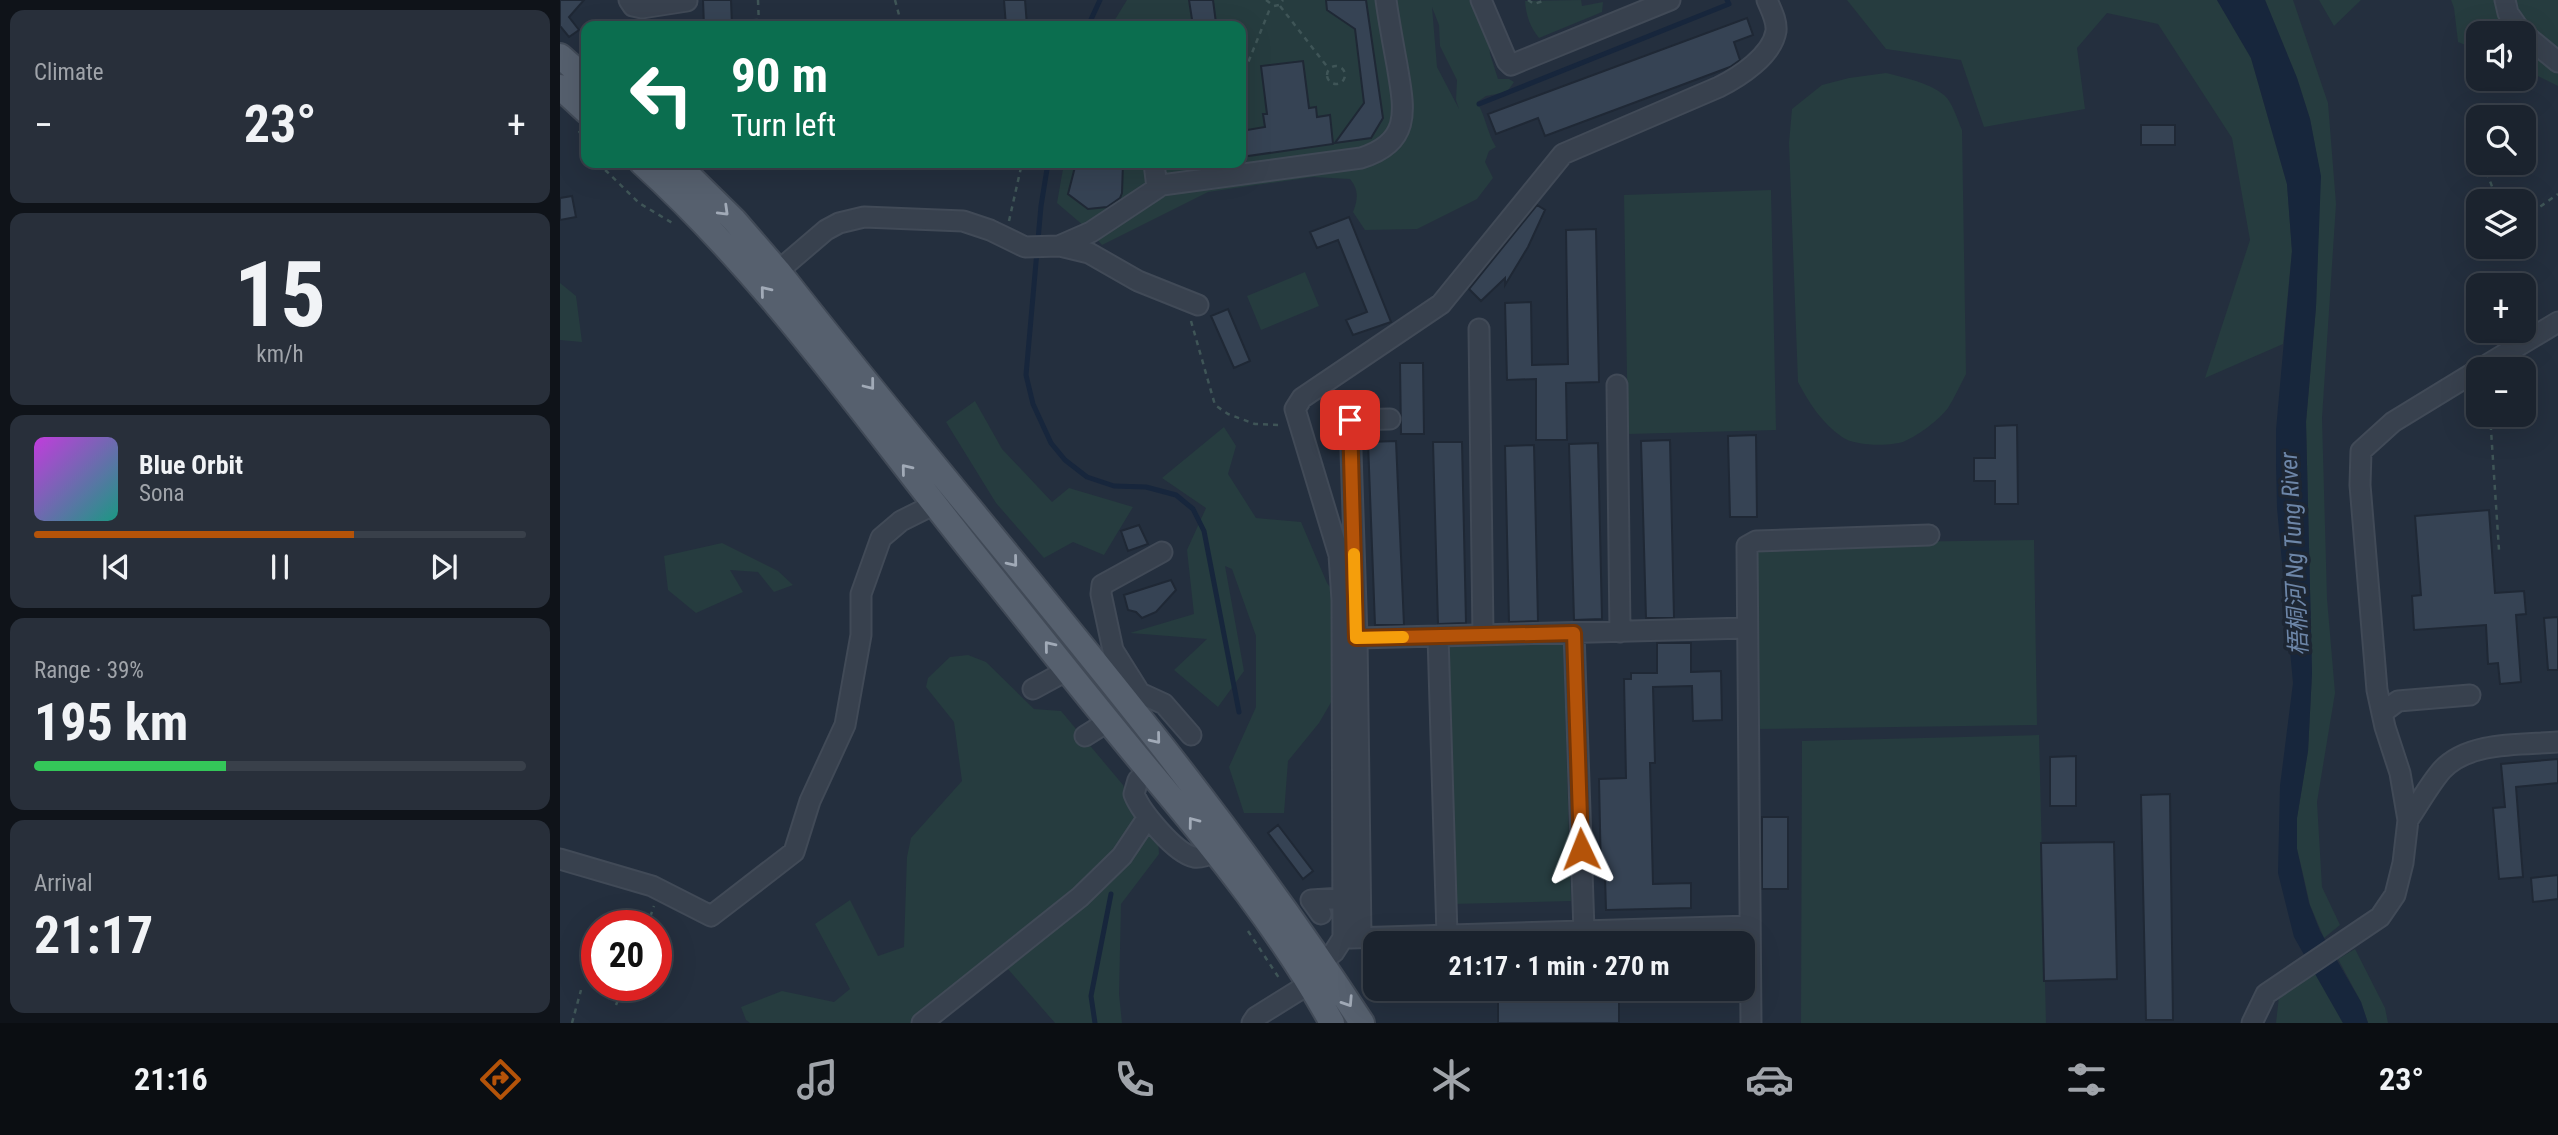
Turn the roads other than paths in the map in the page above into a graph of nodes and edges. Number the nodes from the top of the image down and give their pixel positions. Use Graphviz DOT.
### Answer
graph roads {
  1 [pos="629,0"];
  2 [pos="1386,0"];
  3 [pos="1481,0"];
  4 [pos="1670,0"];
  5 [pos="1767,0"];
  6 [pos="2505,0"];
  7 [pos="687,1"];
  8 [pos="2514,21"];
  9 [pos="2536,44"];
  10 [pos="560,56"];
  11 [pos="2558,62"];
  12 [pos="581,75"];
  13 [pos="560,87"];
  14 [pos="581,106"];
  15 [pos="647,168"];
  16 [pos="681,168"];
  17 [pos="1155,168"];
  18 [pos="1157,188"];
  19 [pos="1059,246"];
  20 [pos="778,271"];
  21 [pos="1192,303"];
  22 [pos="2558,322"];
  23 [pos="1479,329"];
  24 [pos="2500,357"];
  25 [pos="2466,378"];
  26 [pos="1617,385"];
  27 [pos="1390,419"];
  28 [pos="931,501"];
  29 [pos="1929,535"];
  30 [pos="1162,552"];
  31 [pos="1747,628"];
  32 [pos="1620,632"];
  33 [pos="1574,633"];
  34 [pos="1483,635"];
  35 [pos="1438,636"];
  36 [pos="1356,638"];
  37 [pos="1068,670"];
  38 [pos="1033,689"];
  39 [pos="2470,695"];
  40 [pos="1134,699"];
  41 [pos="2382,713"];
  42 [pos="1109,721"];
  43 [pos="1191,735"];
  44 [pos="1085,736"];
  45 [pos="2558,742"];
  46 [pos="1150,772"];
  47 [pos="1148,817"];
  48 [pos="2408,820"];
  49 [pos="1215,852"];
  50 [pos="560,859"];
  51 [pos="1342,898"];
  52 [pos="1312,902"];
  53 [pos="1750,926"];
  54 [pos="1447,931"];
  55 [pos="1584,931"];
  56 [pos="1352,938"];
  57 [pos="1363,938"];
  58 [pos="1322,962"];
  59 [pos="1309,984"];
  60 [pos="922,1023"];
  61 [pos="1252,1023"];
  62 [pos="1332,1023"];
  63 [pos="1362,1023"];
  64 [pos="1751,1023"];
  65 [pos="2252,1023"];
  1 -- 7 [label="street"];
  2 -- 18 [label="street"];
  3 -- 4 [label="street"];
  5 -- 51 [label="street"];
  6 -- 8 [label="street"];
  9 -- 11 [label="street"];
  10 -- 12 [label="main road"];
  13 -- 14 [label="main road"];
  28 -- 15 [label="main road, one-way"];
  16 -- 20 [label="main road, one-way"];
  17 -- 18 [label="street"];
  18 -- 19 [label="street"];
  19 -- 20 [label="street"];
  19 -- 21 [label="street"];
  20 -- 40 [label="main road, one-way"];
  22 -- 24 [label="street"];
  23 -- 34 [label="street"];
  25 -- 41 [label="street"];
  26 -- 32 [label="street"];
  27 -- 36 [label="street"];
  37 -- 28 [label="main road, one-way"];
  28 -- 50 [label="street"];
  29 -- 31 [label="street"];
  30 -- 40 [label="street"];
  31 -- 32 [label="street"];
  31 -- 53 [label="street"];
  32 -- 33 [label="street"];
  33 -- 34 [label="street"];
  33 -- 55 [label="street"];
  34 -- 35 [label="street"];
  35 -- 36 [label="street"];
  35 -- 54 [label="street"];
  36 -- 56 [label="street"];
  37 -- 38 [label="street"];
  37 -- 42 [label="main road"];
  39 -- 41 [label="street"];
  40 -- 43 [label="street"];
  40 -- 58 [label="main road, one-way"];
  41 -- 48 [label="street"];
  42 -- 44 [label="street"];
  42 -- 46 [label="main road"];
  45 -- 48 [label="street"];
  46 -- 47 [label="street"];
  49 -- 46 [label="main road, one-way"];
  47 -- 49 [label="street"];
  47 -- 60 [label="street"];
  48 -- 65 [label="street"];
  49 -- 59 [label="main road"];
  51 -- 52 [label="street"];
  51 -- 56 [label="street"];
  53 -- 55 [label="street"];
  53 -- 64 [label="street"];
  56 -- 57 [label="street"];
  56 -- 58 [label="street"];
  58 -- 63 [label="main road, one-way"];
  59 -- 61 [label="street"];
  59 -- 62 [label="main road"];
}
